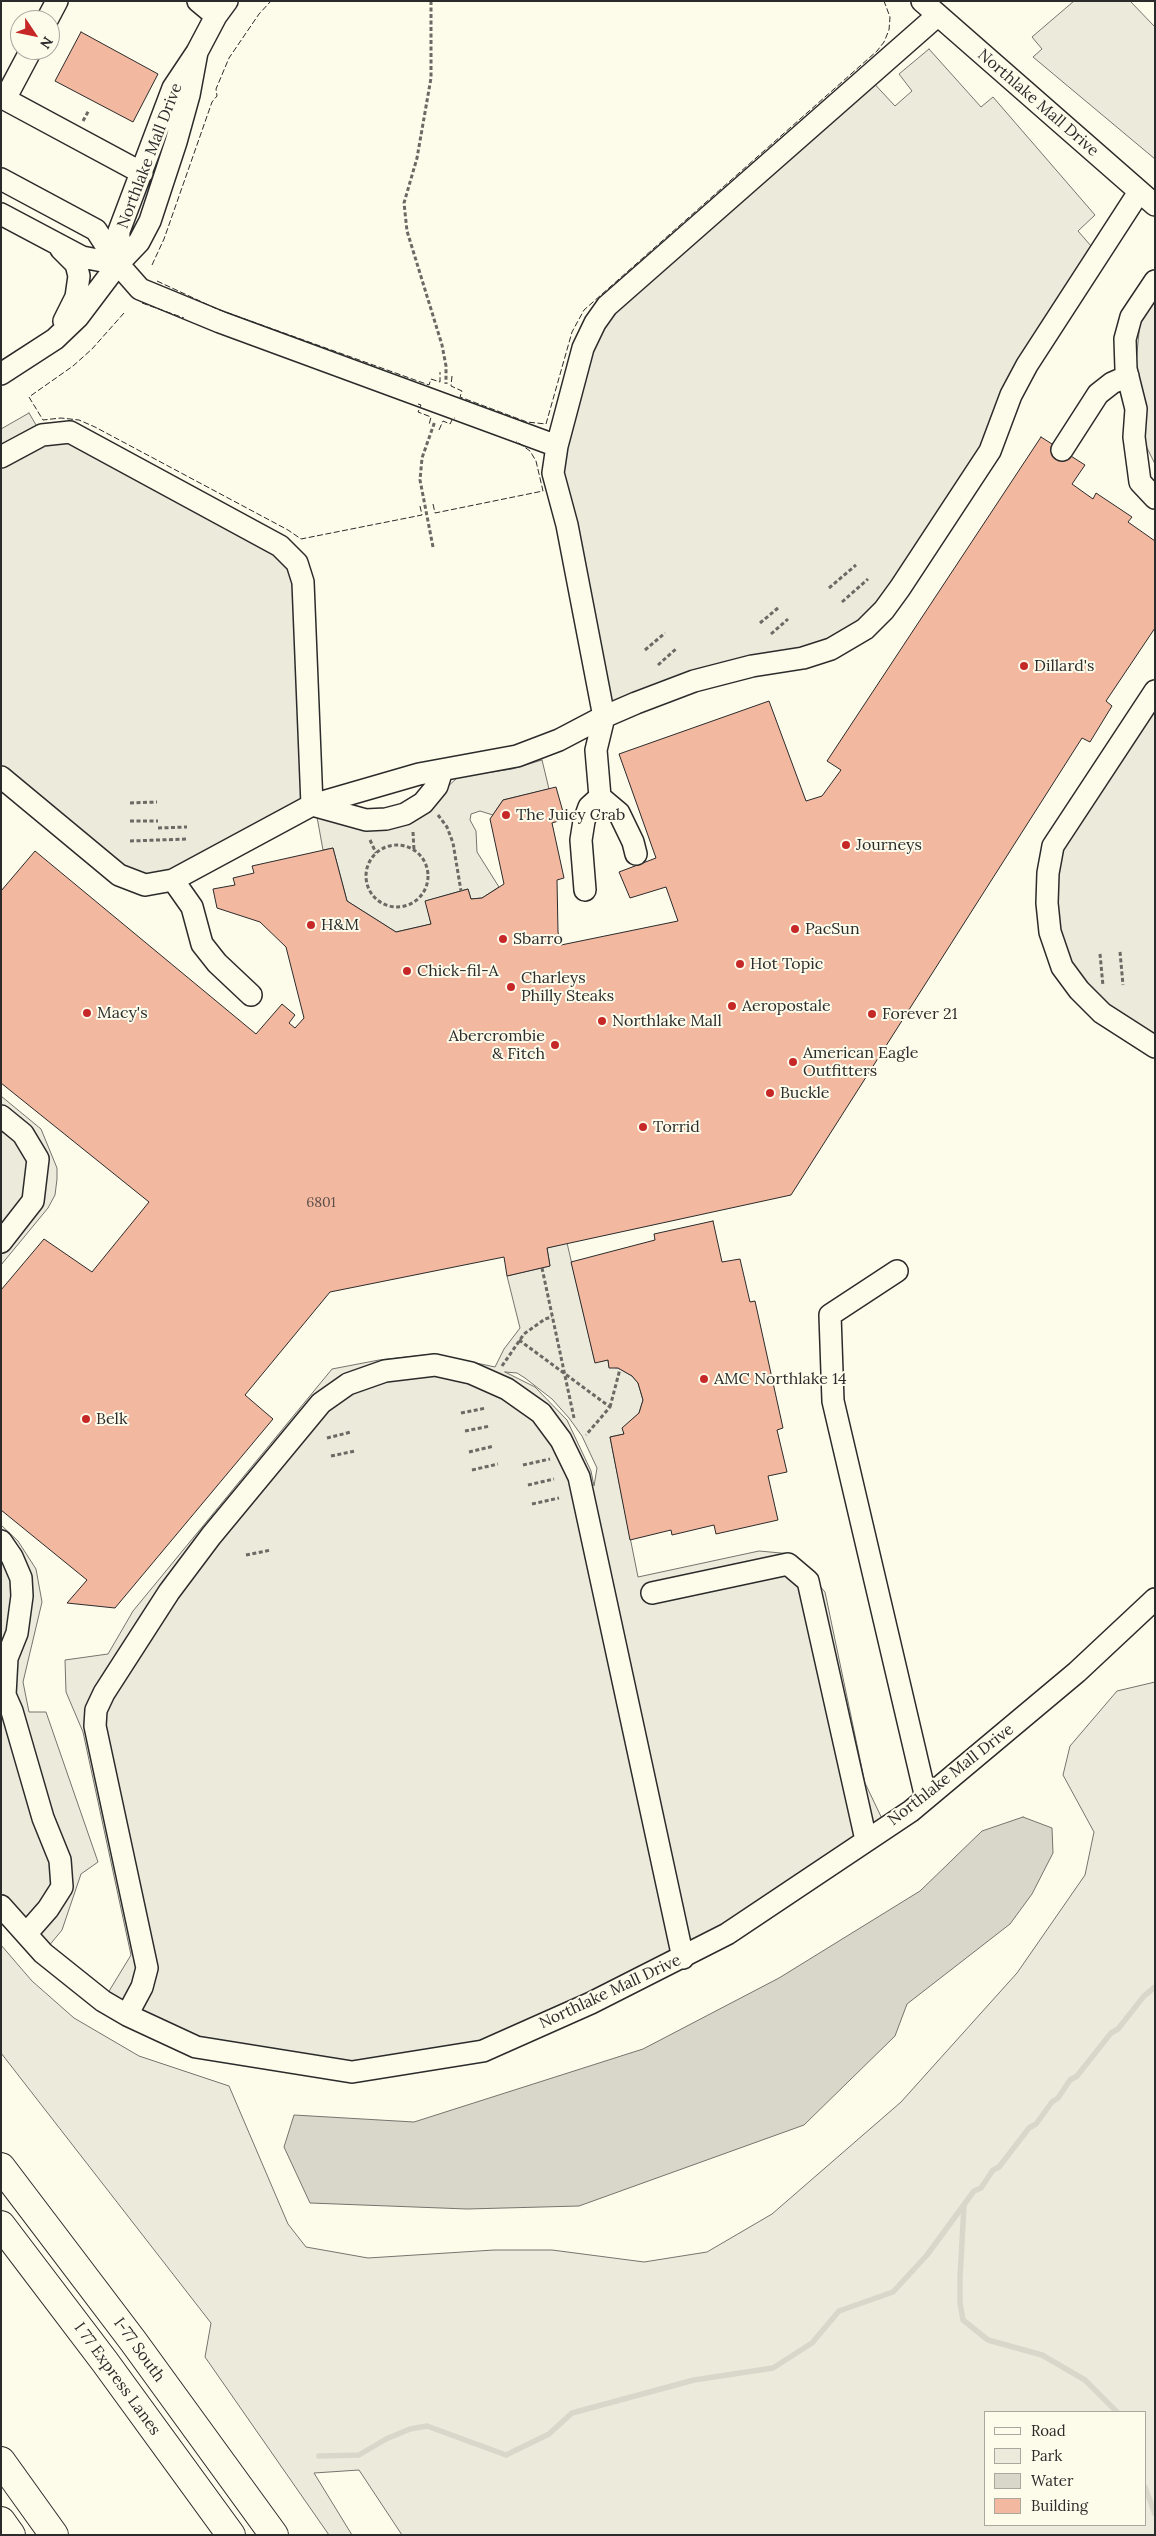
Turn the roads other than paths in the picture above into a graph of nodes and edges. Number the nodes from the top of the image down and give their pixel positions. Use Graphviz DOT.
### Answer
graph roads {
  1 [pos="198,1"];
  2 [pos="922,1"];
  3 [pos="222,8"];
  4 [pos="938,15"];
  5 [pos="197,52"];
  6 [pos="25,60"];
  7 [pos="3,98"];
  8 [pos="142,173"];
  9 [pos="1,179"];
  10 [pos="1147,198"];
  11 [pos="1,214"];
  12 [pos="51,241"];
  13 [pos="118,264"];
  14 [pos="1155,281"];
  15 [pos="43,346"];
  16 [pos="1,374"];
  17 [pos="1128,376"];
  18 [pos="557,446"];
  19 [pos="1062,450"];
  20 [pos="1,457"];
  21 [pos="1155,498"];
  22 [pos="1155,691"];
  23 [pos="604,717"];
  24 [pos="442,770"];
  25 [pos="1,777"];
  26 [pos="600,797"];
  27 [pos="312,805"];
  28 [pos="636,854"];
  29 [pos="173,880"];
  30 [pos="585,890"];
  31 [pos="251,995"];
  32 [pos="1155,1047"];
  33 [pos="1,1116"];
  34 [pos="1,1242"];
  35 [pos="896,1271"];
  36 [pos="1,1541"];
  37 [pos="652,1593"];
  38 [pos="1155,1599"];
  39 [pos="926,1798"];
  40 [pos="866,1840"];
  41 [pos="1,1906"];
  42 [pos="26,1934"];
  43 [pos="683,1958"];
  44 [pos="126,2015"];
  45 [pos="1,2168"];
  46 [pos="1,2225"];
  47 [pos="1,2461"];
  48 [pos="1,2521"];
  49 [pos="11,2535"];
  50 [pos="54,2535"];
  51 [pos="231,2535"];
  52 [pos="274,2535"];
  1 -- 3 [label="street"];
  2 -- 4 [label="street, Northlake Mall Drive"];
  3 -- 5 [label="street, Northlake Mall Drive"];
  4 -- 10 [label="street, Northlake Mall Drive"];
  4 -- 18 [label="street"];
  5 -- 8 [label="street, Northlake Mall Drive"];
  5 -- 13 [label="street, Northlake Mall Drive"];
  6 -- 7 [label="street"];
  7 -- 8 [label="street"];
  8 -- 13 [label="street, Northlake Mall Drive"];
  9 -- 13 [label="street"];
  10 -- 23 [label="street"];
  11 -- 12 [label="street"];
  12 -- 13 [label="street"];
  12 -- 15 [label="street"];
  13 -- 15 [label="street, Northlake Mall Drive"];
  13 -- 18 [label="street"];
  14 -- 17 [label="street"];
  15 -- 16 [label="street, Northlake Mall Drive"];
  17 -- 19 [label="street"];
  17 -- 21 [label="street"];
  18 -- 23 [label="street"];
  20 -- 27 [label="street"];
  22 -- 32 [label="street"];
  23 -- 24 [label="street"];
  23 -- 26 [label="street"];
  24 -- 27 [label="street"];
  24 -- 27 [label="street"];
  25 -- 29 [label="street"];
  26 -- 28 [label="street"];
  26 -- 30 [label="street"];
  27 -- 29 [label="street"];
  29 -- 31 [label="street"];
  33 -- 34 [label="street"];
  35 -- 39 [label="street"];
  36 -- 42 [label="street"];
  37 -- 40 [label="street"];
  38 -- 39 [label="street, Northlake Mall Drive"];
  39 -- 40 [label="street, Northlake Mall Drive"];
  40 -- 43 [label="street, Northlake Mall Drive"];
  41 -- 42 [label="street, Northlake Mall Drive"];
  42 -- 44 [label="street, Northlake Mall Drive"];
  43 -- 44 [label="street, Northlake Mall Drive"];
  43 -- 44 [label="street"];
  45 -- 52 [label="highway, I-77 South"];
  46 -- 51 [label="highway, I 77 Express Lanes"];
  47 -- 50 [label="highway"];
  48 -- 49 [label="highway"];
}
